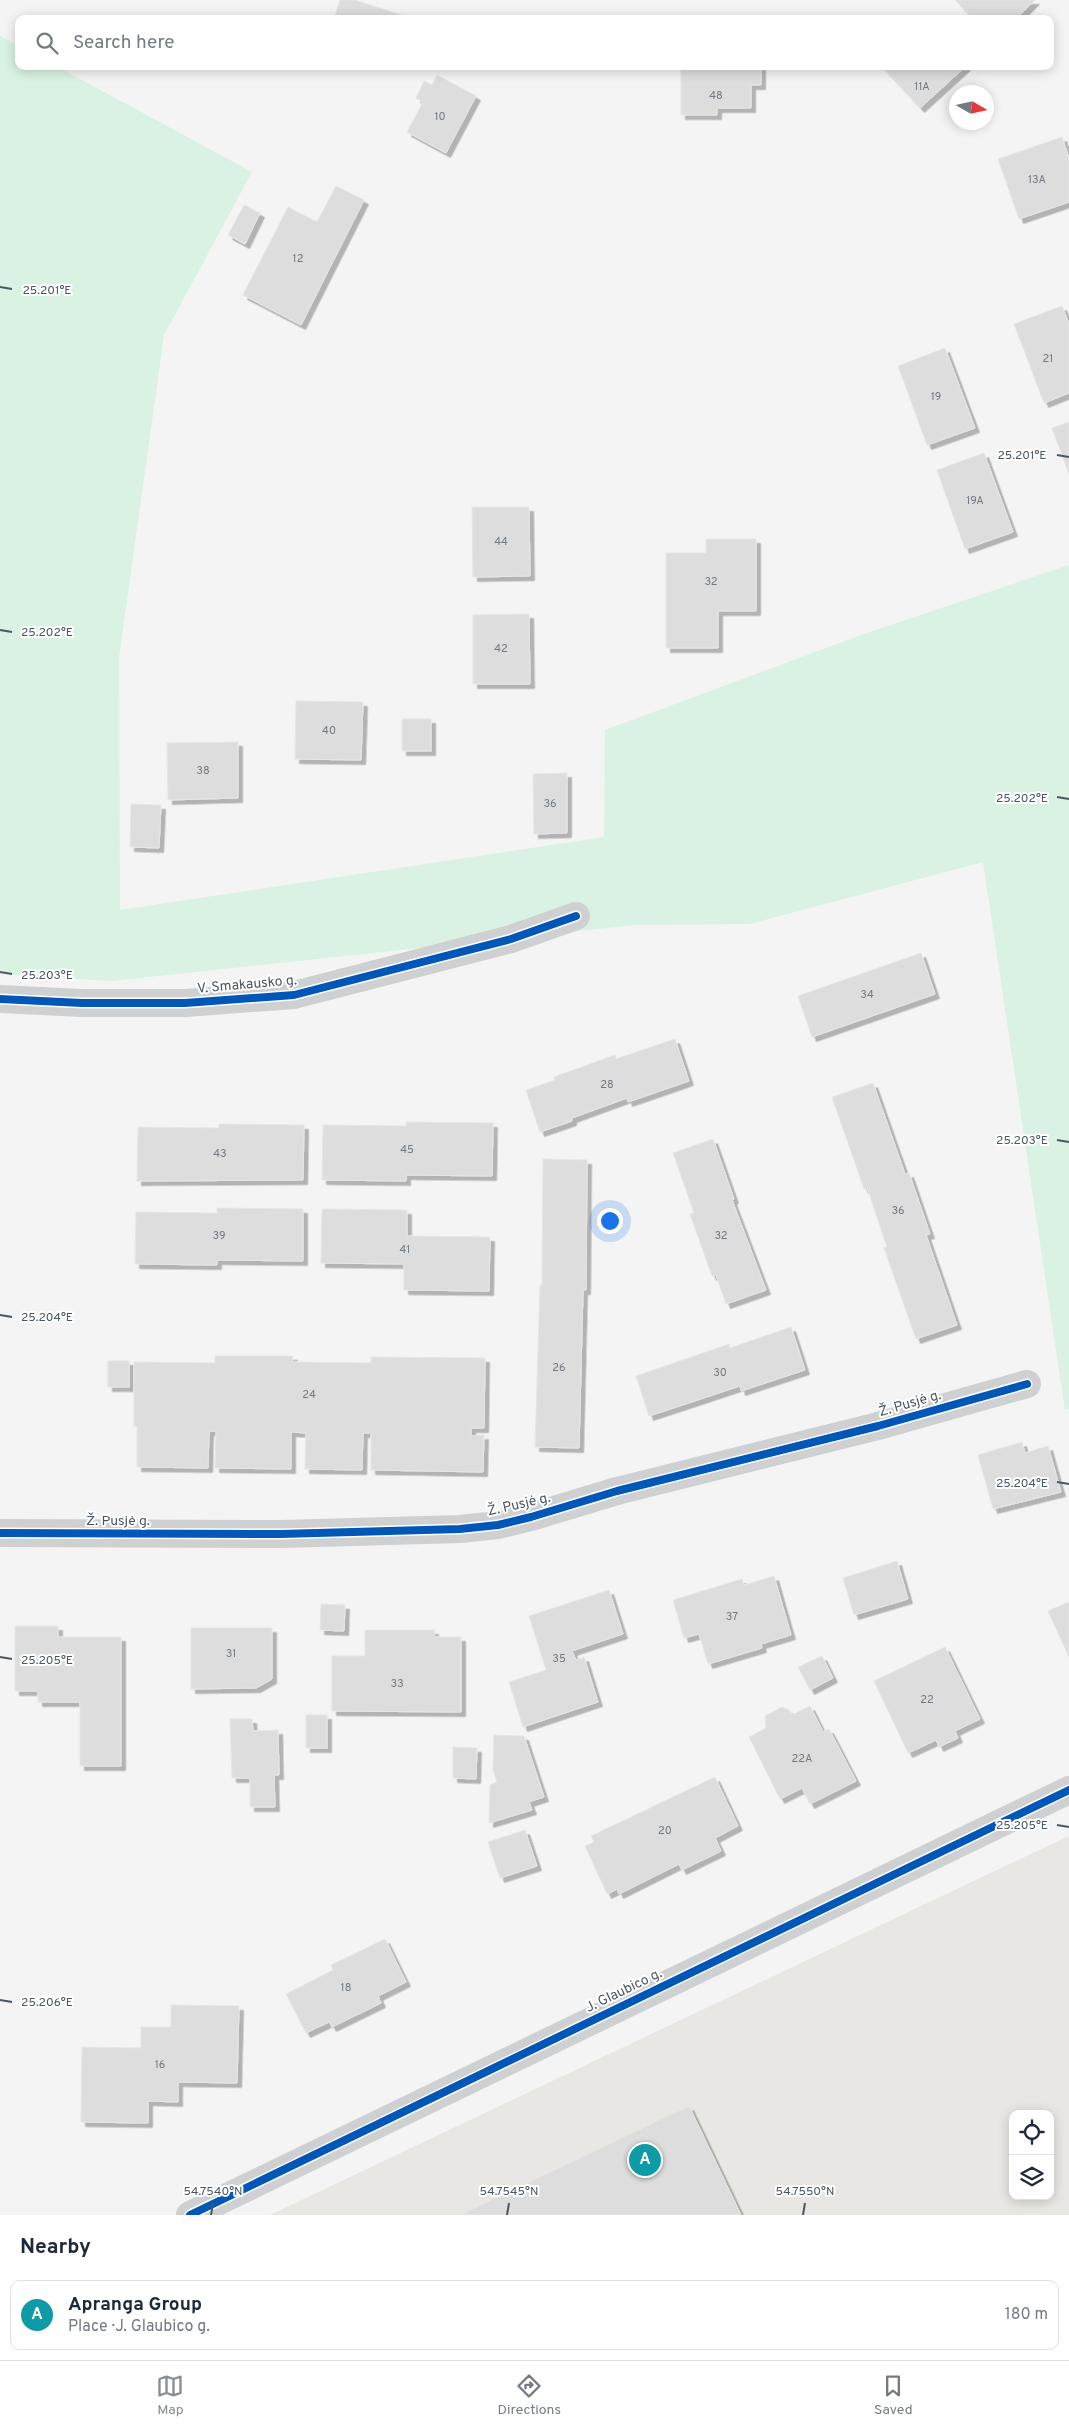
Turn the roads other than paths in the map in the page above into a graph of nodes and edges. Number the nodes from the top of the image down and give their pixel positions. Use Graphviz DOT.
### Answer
graph roads {
  1 [pos="576,916"];
  2 [pos="0,999"];
  3 [pos="1027,1384"];
  4 [pos="0,1533"];
  5 [pos="1069,1790"];
  6 [pos="190,2215"];
  1 -- 2 [label="street, V. Smakausko g."];
  3 -- 4 [label="street, Ž. Pusjė g."];
  5 -- 6 [label="street, J. Glaubico g."];
}
